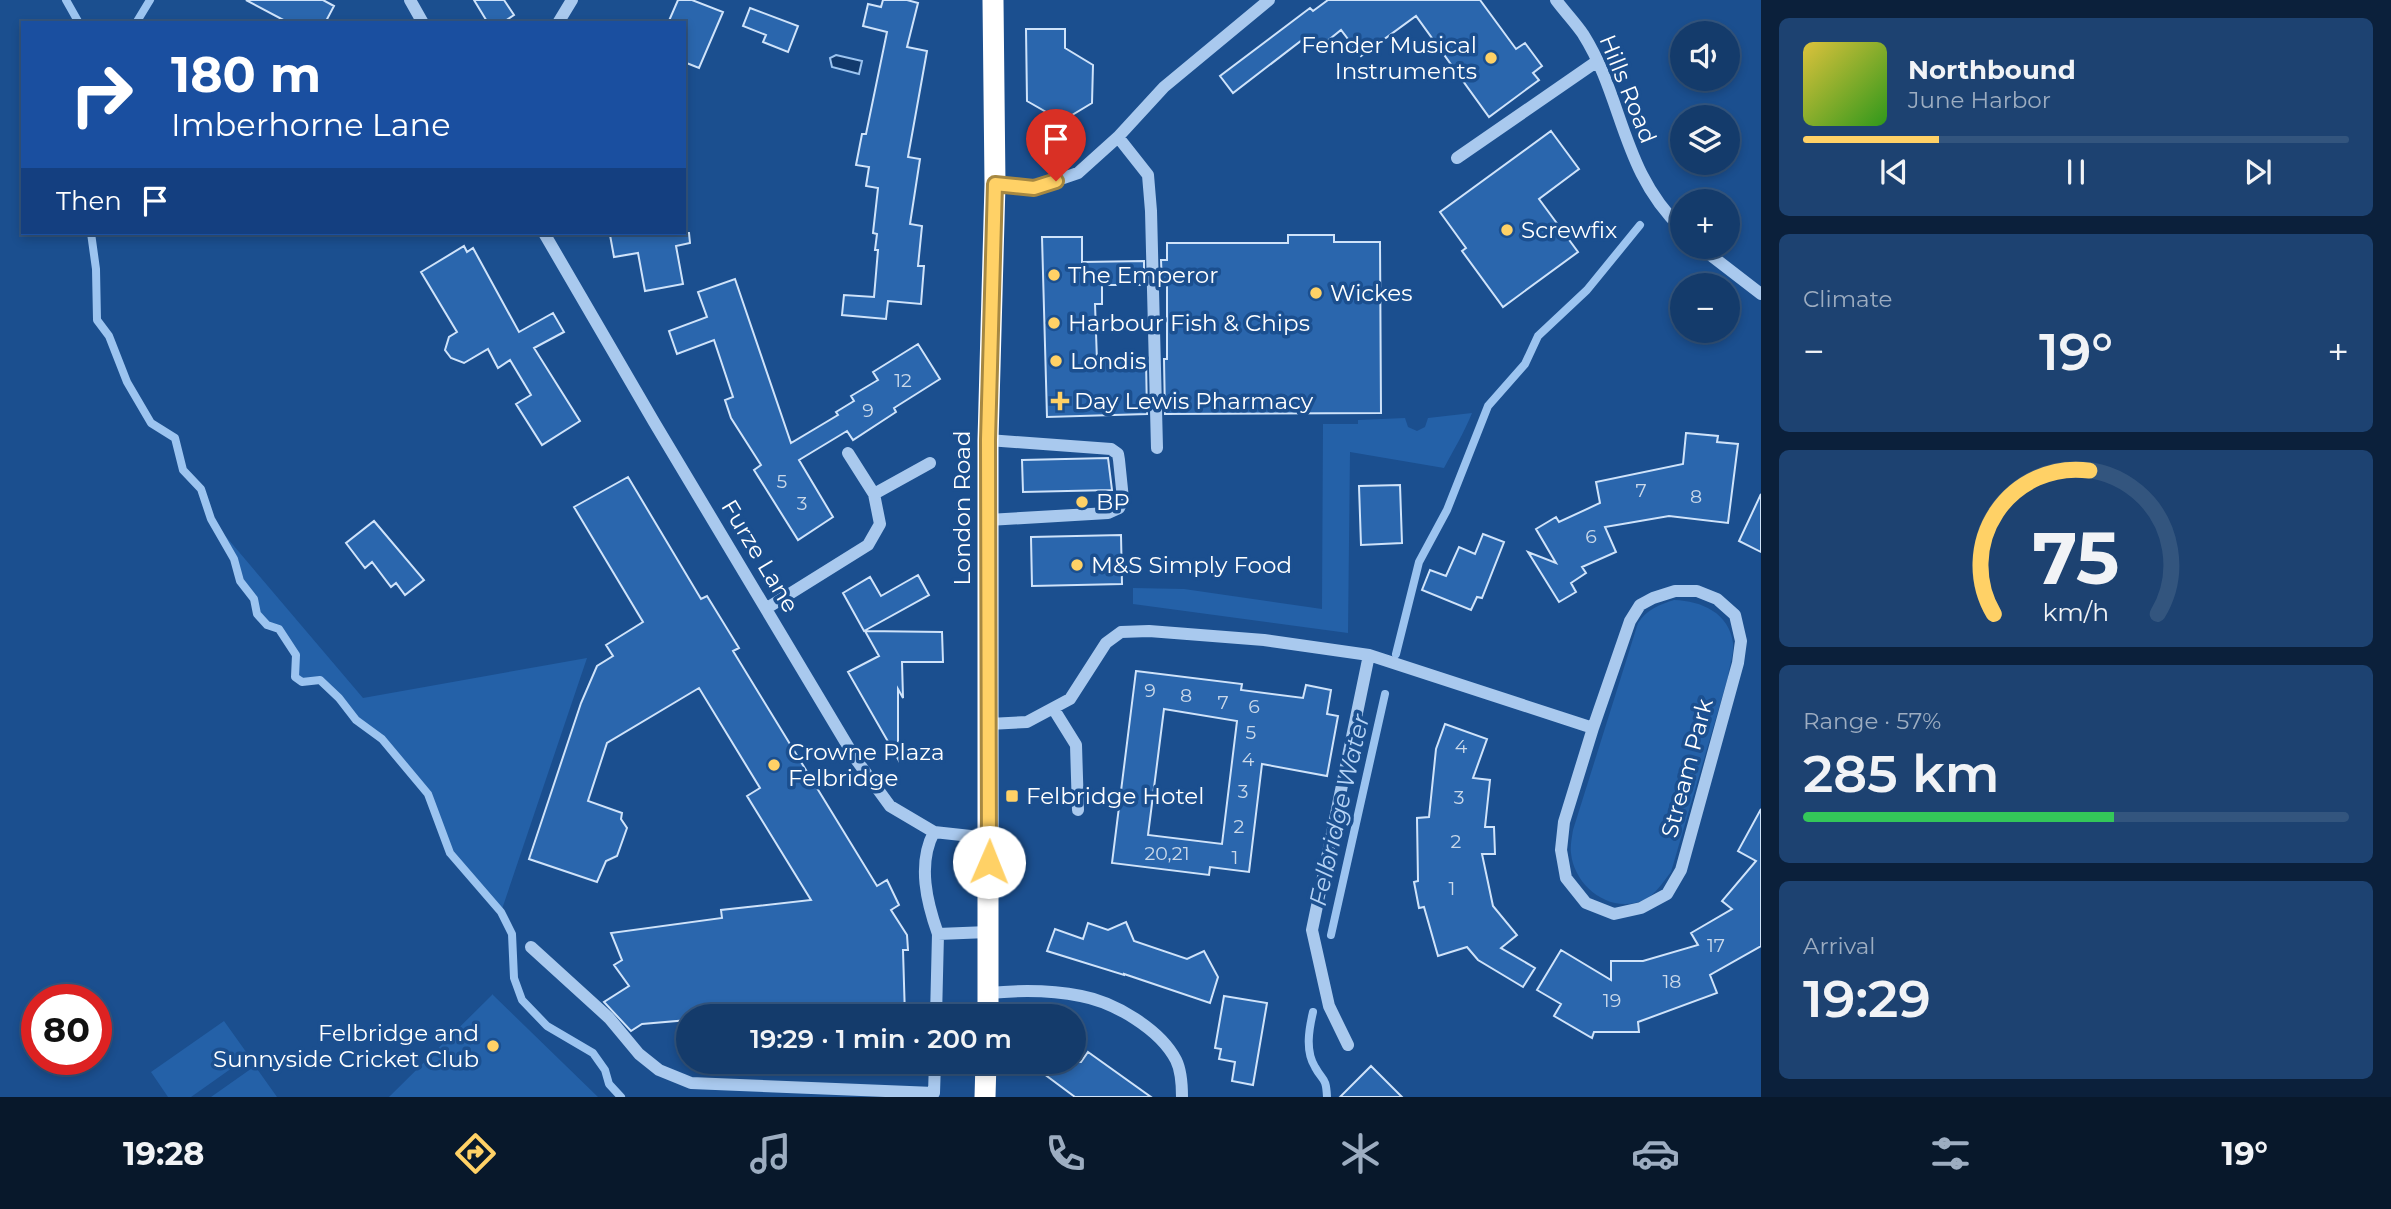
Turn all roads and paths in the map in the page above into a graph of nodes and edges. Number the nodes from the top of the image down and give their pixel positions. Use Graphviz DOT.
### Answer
graph roads {
  1 [pos="410,0"];
  2 [pos="572,0"];
  3 [pos="993,0"];
  4 [pos="1269,0"];
  5 [pos="1556,0"];
  6 [pos="422,21"];
  7 [pos="559,21"];
  8 [pos="1596,62"];
  9 [pos="1118,137"];
  10 [pos="1457,158"];
  11 [pos="995,184"];
  12 [pos="1670,216"];
  13 [pos="545,235"];
  14 [pos="1716,259"];
  15 [pos="1761,294"];
  16 [pos="988,440"];
  17 [pos="1157,448"];
  18 [pos="848,453"];
  19 [pos="930,463"];
  20 [pos="874,494"];
  21 [pos="988,520"];
  22 [pos="767,608"];
  23 [pos="1369,655"];
  24 [pos="1053,708"];
  25 [pos="989,724"];
  26 [pos="1593,728"];
  27 [pos="1078,810"];
  28 [pos="934,832"];
  29 [pos="989,838"];
  30 [pos="988,932"];
  31 [pos="939,934"];
  32 [pos="531,947"];
  33 [pos="989,993"];
  34 [pos="936,1004"];
  35 [pos="989,1004"];
  36 [pos="1348,1045"];
  37 [pos="935,1074"];
  38 [pos="986,1074"];
  39 [pos="985,1097"];
  40 [pos="1182,1097"];
  1 -- 6 [label="street"];
  2 -- 7 [label="street"];
  3 -- 11 [label="highway, London Road"];
  4 -- 9 [label="street"];
  5 -- 8 [label="street, Hills Road"];
  8 -- 10 [label="street"];
  8 -- 12 [label="street, Hills Road"];
  9 -- 11 [label="street"];
  9 -- 17 [label="street"];
  11 -- 16 [label="highway, London Road"];
  13 -- 22 [label="street, Furze Lane"];
  14 -- 15 [label="street"];
  16 -- 21 [label="highway, London Road"];
  16 -- 21 [label="street"];
  18 -- 20 [label="street"];
  19 -- 20 [label="street"];
  20 -- 22 [label="street"];
  21 -- 25 [label="highway, London Road"];
  22 -- 28 [label="street, Furze Lane"];
  23 -- 24 [label="street"];
  23 -- 26 [label="street"];
  23 -- 36 [label="street"];
  24 -- 25 [label="street"];
  24 -- 27 [label="street"];
  25 -- 29 [label="highway, London Road"];
  26 -- 26 [label="street, Stream Park"];
  28 -- 29 [label="street, Furze Lane"];
  28 -- 31 [label="street"];
  29 -- 30 [label="highway, London Road"];
  30 -- 31 [label="street"];
  30 -- 33 [label="highway, London Road"];
  31 -- 34 [label="street"];
  32 -- 37 [label="street"];
  33 -- 35 [label="highway, London Road"];
  33 -- 40 [label="street"];
  38 -- 39 [label="highway"];
}
